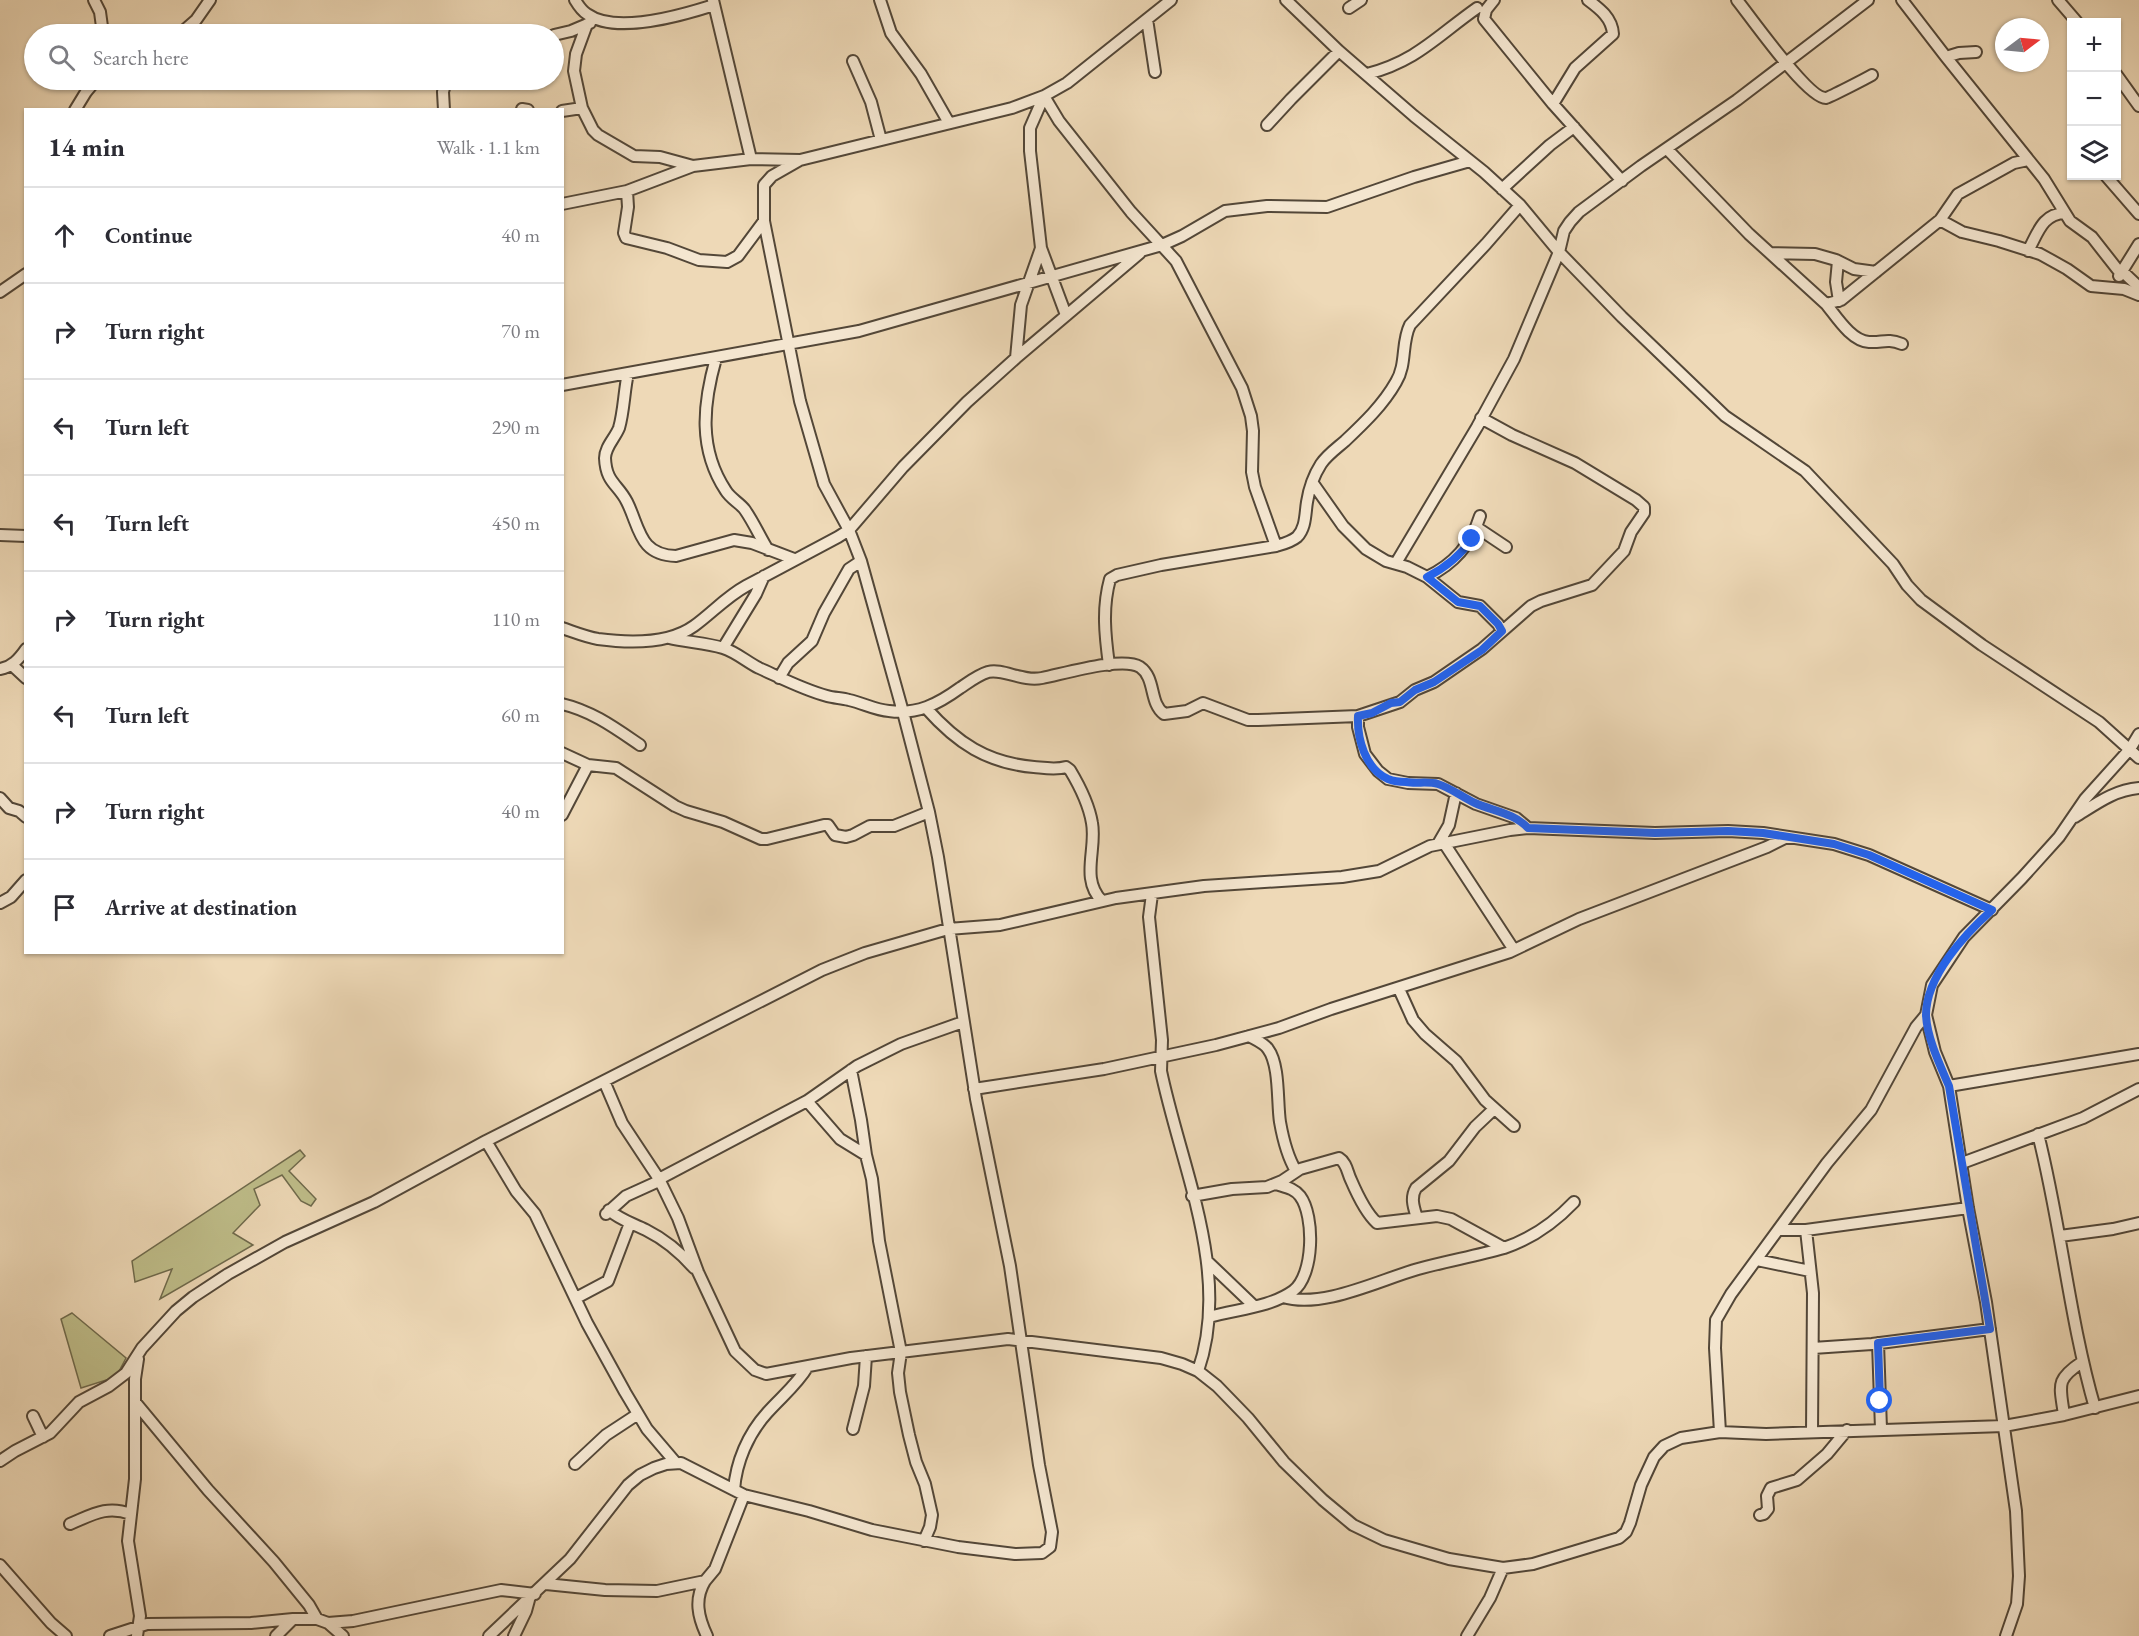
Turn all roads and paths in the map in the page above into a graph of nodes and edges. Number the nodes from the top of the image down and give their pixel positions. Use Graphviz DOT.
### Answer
graph roads {
  1 [pos="94,0"];
  2 [pos="210,0"];
  3 [pos="575,0"];
  4 [pos="880,0"];
  5 [pos="1171,0"];
  6 [pos="1286,0"];
  7 [pos="1361,0"];
  8 [pos="1467,0"];
  9 [pos="1494,0"];
  10 [pos="1737,0"];
  11 [pos="1868,0"];
  12 [pos="1902,0"];
  13 [pos="2058,0"];
  14 [pos="1591,1"];
  15 [pos="713,3"];
  16 [pos="1349,8"];
  17 [pos="1481,10"];
  18 [pos="2074,18"];
  19 [pos="1147,19"];
  20 [pos="598,20"];
  21 [pos="100,24"];
  22 [pos="191,24"];
  23 [pos="587,24"];
  24 [pos="564,33"];
  25 [pos="1339,51"];
  26 [pos="1976,52"];
  27 [pos="1946,57"];
  28 [pos="853,61"];
  29 [pos="1785,64"];
  30 [pos="1155,72"];
  31 [pos="1367,75"];
  32 [pos="1872,75"];
  33 [pos="2121,81"];
  34 [pos="88,90"];
  35 [pos="443,90"];
  36 [pos="1044,96"];
  37 [pos="1553,104"];
  38 [pos="2139,106"];
  39 [pos="76,108"];
  40 [pos="444,108"];
  41 [pos="582,108"];
  42 [pos="564,111"];
  43 [pos="949,123"];
  44 [pos="1268,125"];
  45 [pos="1574,127"];
  46 [pos="881,140"];
  47 [pos="1667,149"];
  48 [pos="751,159"];
  49 [pos="800,160"];
  50 [pos="1470,160"];
  51 [pos="2028,160"];
  52 [pos="693,166"];
  53 [pos="2109,180"];
  54 [pos="1623,181"];
  55 [pos="1502,189"];
  56 [pos="627,191"];
  57 [pos="564,204"];
  58 [pos="1520,205"];
  59 [pos="2065,213"];
  60 [pos="2139,214"];
  61 [pos="1940,220"];
  62 [pos="764,221"];
  63 [pos="2139,244"];
  64 [pos="1162,245"];
  65 [pos="1041,248"];
  66 [pos="2028,251"];
  67 [pos="1142,252"];
  68 [pos="1559,252"];
  69 [pos="1770,254"];
  70 [pos="1838,261"];
  71 [pos="1876,272"];
  72 [pos="2122,273"];
  73 [pos="24,275"];
  74 [pos="1051,277"];
  75 [pos="1028,285"];
  76 [pos="2109,286"];
  77 [pos="2139,287"];
  78 [pos="0,292"];
  79 [pos="2139,295"];
  80 [pos="1839,301"];
  81 [pos="1826,303"];
  82 [pos="1066,315"];
  83 [pos="788,344"];
  84 [pos="1902,344"];
  85 [pos="716,358"];
  86 [pos="1016,358"];
  87 [pos="628,374"];
  88 [pos="564,385"];
  89 [pos="1481,418"];
  90 [pos="1312,482"];
  91 [pos="849,530"];
  92 [pos="0,535"];
  93 [pos="24,536"];
  94 [pos="1276,546"];
  95 [pos="1506,547"];
  96 [pos="768,550"];
  97 [pos="794,559"];
  98 [pos="861,561"];
  99 [pos="1396,563"];
  100 [pos="764,576"];
  101 [pos="1427,577"];
  102 [pos="564,629"];
  103 [pos="1502,631"];
  104 [pos="669,638"];
  105 [pos="723,648"];
  106 [pos="24,651"];
  107 [pos="1109,664"];
  108 [pos="12,665"];
  109 [pos="0,669"];
  110 [pos="24,676"];
  111 [pos="779,678"];
  112 [pos="564,705"];
  113 [pos="926,708"];
  114 [pos="903,712"];
  115 [pos="1358,716"];
  116 [pos="2139,734"];
  117 [pos="640,745"];
  118 [pos="2130,749"];
  119 [pos="564,754"];
  120 [pos="2139,758"];
  121 [pos="588,765"];
  122 [pos="2139,788"];
  123 [pos="1456,793"];
  124 [pos="0,798"];
  125 [pos="564,811"];
  126 [pos="929,812"];
  127 [pos="24,815"];
  128 [pos="2071,819"];
  129 [pos="1528,828"];
  130 [pos="1787,837"];
  131 [pos="1441,844"];
  132 [pos="24,882"];
  133 [pos="1152,894"];
  134 [pos="1102,901"];
  135 [pos="0,903"];
  136 [pos="1992,910"];
  137 [pos="948,929"];
  138 [pos="1514,950"];
  139 [pos="1399,989"];
  140 [pos="1926,1015"];
  141 [pos="963,1022"];
  142 [pos="1249,1036"];
  143 [pos="2139,1054"];
  144 [pos="1162,1055"];
  145 [pos="851,1070"];
  146 [pos="604,1081"];
  147 [pos="1949,1086"];
  148 [pos="974,1089"];
  149 [pos="2139,1089"];
  150 [pos="807,1101"];
  151 [pos="1494,1109"];
  152 [pos="1514,1126"];
  153 [pos="2038,1134"];
  154 [pos="486,1142"];
  155 [pos="866,1155"];
  156 [pos="1962,1163"];
  157 [pos="1296,1171"];
  158 [pos="659,1180"];
  159 [pos="1276,1184"];
  160 [pos="1192,1196"];
  161 [pos="1574,1202"];
  162 [pos="1968,1208"];
  163 [pos="1417,1218"];
  164 [pos="2139,1223"];
  165 [pos="630,1224"];
  166 [pos="1779,1230"];
  167 [pos="1806,1230"];
  168 [pos="2060,1236"];
  169 [pos="1504,1248"];
  170 [pos="1757,1260"];
  171 [pos="1207,1261"];
  172 [pos="1810,1271"];
  173 [pos="698,1272"];
  174 [pos="1283,1297"];
  175 [pos="576,1298"];
  176 [pos="1254,1306"];
  177 [pos="1209,1317"];
  178 [pos="1990,1329"];
  179 [pos="1021,1340"];
  180 [pos="1878,1343"];
  181 [pos="1813,1348"];
  182 [pos="901,1352"];
  183 [pos="866,1356"];
  184 [pos="138,1357"];
  185 [pos="2082,1362"];
  186 [pos="808,1366"];
  187 [pos="1198,1371"];
  188 [pos="2139,1396"];
  189 [pos="135,1402"];
  190 [pos="2095,1408"];
  191 [pos="638,1414"];
  192 [pos="2064,1415"];
  193 [pos="33,1416"];
  194 [pos="2004,1426"];
  195 [pos="852,1429"];
  196 [pos="1881,1429"];
  197 [pos="1847,1430"];
  198 [pos="1720,1432"];
  199 [pos="1812,1432"];
  200 [pos="43,1437"];
  201 [pos="0,1461"];
  202 [pos="676,1463"];
  203 [pos="575,1464"];
  204 [pos="739,1492"];
  205 [pos="130,1514"];
  206 [pos="1760,1515"];
  207 [pos="70,1524"];
  208 [pos="924,1541"];
  209 [pos="0,1565"];
  210 [pos="1503,1568"];
  211 [pos="705,1581"];
  212 [pos="546,1584"];
  213 [pos="532,1597"];
  214 [pos="293,1619"];
  215 [pos="317,1619"];
  216 [pos="328,1623"];
  217 [pos="138,1631"];
  218 [pos="66,1636"];
  219 [pos="110,1636"];
  220 [pos="276,1636"];
  221 [pos="343,1636"];
  222 [pos="489,1636"];
  223 [pos="514,1636"];
  224 [pos="707,1636"];
  225 [pos="1467,1636"];
  226 [pos="2006,1636"];
  1 -- 21 [label="street"];
  2 -- 22 [label="street"];
  3 -- 20 [label="street"];
  4 -- 43 [label="street"];
  5 -- 19 [label="street"];
  6 -- 25 [label="street"];
  7 -- 16 [label="street"];
  8 -- 17 [label="street"];
  9 -- 17 [label="street"];
  10 -- 29 [label="street"];
  11 -- 29 [label="street"];
  12 -- 27 [label="street"];
  13 -- 18 [label="street"];
  14 -- 37 [label="street"];
  15 -- 20 [label="street"];
  15 -- 48 [label="street"];
  17 -- 31 [label="street"];
  17 -- 37 [label="street"];
  19 -- 30 [label="street"];
  19 -- 36 [label="street"];
  20 -- 23 [label="street"];
  23 -- 24 [label="street"];
  23 -- 41 [label="street"];
  25 -- 31 [label="street"];
  25 -- 44 [label="street"];
  26 -- 27 [label="street"];
  27 -- 51 [label="street"];
  28 -- 46 [label="street"];
  29 -- 32 [label="street"];
  29 -- 47 [label="street"];
  31 -- 50 [label="street"];
  33 -- 38 [label="street"];
  34 -- 39 [label="street"];
  35 -- 40 [label="street"];
  36 -- 43 [label="street"];
  36 -- 64 [label="street"];
  36 -- 65 [label="street"];
  37 -- 45 [label="street"];
  41 -- 42 [label="street"];
  41 -- 52 [label="street"];
  43 -- 46 [label="street"];
  45 -- 54 [label="street"];
  45 -- 55 [label="street"];
  46 -- 49 [label="street"];
  47 -- 54 [label="street"];
  47 -- 69 [label="street"];
  48 -- 49 [label="street"];
  48 -- 52 [label="street"];
  49 -- 62 [label="street"];
  50 -- 55 [label="street"];
  50 -- 64 [label="street"];
  51 -- 59 [label="street"];
  51 -- 61 [label="street"];
  52 -- 56 [label="street"];
  53 -- 60 [label="street"];
  54 -- 68 [label="street"];
  55 -- 58 [label="street"];
  56 -- 57 [label="street"];
  56 -- 62 [label="street"];
  58 -- 68 [label="street"];
  58 -- 90 [label="street"];
  59 -- 66 [label="street"];
  59 -- 72 [label="street"];
  61 -- 66 [label="street"];
  61 -- 71 [label="street"];
  62 -- 83 [label="street"];
  63 -- 72 [label="street"];
  64 -- 67 [label="street"];
  64 -- 94 [label="street"];
  65 -- 74 [label="street"];
  65 -- 75 [label="street"];
  66 -- 76 [label="street"];
  67 -- 74 [label="street"];
  67 -- 82 [label="street"];
  68 -- 89 [label="street"];
  68 -- 118 [label="street"];
  69 -- 70 [label="street"];
  69 -- 81 [label="street"];
  70 -- 71 [label="street"];
  70 -- 80 [label="street"];
  71 -- 80 [label="street"];
  72 -- 76 [label="street"];
  72 -- 77 [label="street"];
  73 -- 78 [label="street"];
  74 -- 75 [label="street"];
  74 -- 82 [label="street"];
  75 -- 83 [label="street"];
  75 -- 86 [label="street"];
  76 -- 79 [label="street"];
  80 -- 81 [label="street"];
  81 -- 84 [label="street"];
  82 -- 86 [label="street"];
  83 -- 85 [label="street"];
  83 -- 91 [label="street"];
  85 -- 87 [label="street"];
  85 -- 96 [label="street"];
  86 -- 91 [label="street"];
  87 -- 88 [label="street"];
  87 -- 96 [label="street"];
  89 -- 99 [label="street"];
  89 -- 103 [label="street"];
  90 -- 94 [label="street"];
  90 -- 99 [label="street"];
  91 -- 97 [label="street"];
  91 -- 98 [label="street"];
  92 -- 93 [label="street"];
  94 -- 107 [label="street"];
  95 -- 101 [label="street"];
  96 -- 97 [label="street"];
  97 -- 100 [label="street"];
  98 -- 111 [label="street"];
  98 -- 114 [label="street"];
  99 -- 101 [label="street"];
  100 -- 104 [label="street"];
  100 -- 105 [label="street"];
  101 -- 103 [label="street"];
  102 -- 104 [label="street"];
  103 -- 115 [label="street"];
  104 -- 105 [label="street"];
  105 -- 111 [label="street"];
  106 -- 108 [label="street"];
  107 -- 113 [label="street"];
  107 -- 115 [label="street"];
  108 -- 109 [label="street"];
  108 -- 110 [label="street"];
  111 -- 114 [label="street"];
  112 -- 117 [label="street"];
  113 -- 114 [label="street"];
  113 -- 134 [label="street"];
  114 -- 126 [label="street"];
  115 -- 123 [label="street"];
  116 -- 118 [label="street"];
  118 -- 120 [label="street"];
  118 -- 128 [label="street"];
  119 -- 121 [label="street"];
  121 -- 125 [label="street"];
  121 -- 126 [label="street"];
  122 -- 128 [label="street"];
  123 -- 129 [label="street"];
  123 -- 131 [label="street"];
  124 -- 127 [label="street"];
  126 -- 137 [label="street"];
  128 -- 136 [label="street"];
  129 -- 130 [label="street"];
  129 -- 131 [label="street"];
  130 -- 136 [label="street"];
  130 -- 138 [label="street"];
  131 -- 133 [label="street"];
  131 -- 138 [label="street"];
  132 -- 135 [label="street"];
  133 -- 134 [label="street"];
  133 -- 144 [label="street"];
  134 -- 137 [label="street"];
  136 -- 140 [label="street"];
  137 -- 141 [label="street"];
  137 -- 146 [label="street"];
  138 -- 139 [label="street"];
  139 -- 142 [label="street"];
  139 -- 151 [label="street"];
  140 -- 147 [label="street"];
  140 -- 166 [label="street"];
  141 -- 145 [label="street"];
  141 -- 148 [label="street"];
  142 -- 144 [label="street"];
  142 -- 157 [label="street"];
  143 -- 147 [label="street"];
  144 -- 148 [label="street"];
  144 -- 160 [label="street"];
  145 -- 150 [label="street"];
  145 -- 155 [label="street"];
  146 -- 154 [label="street"];
  146 -- 158 [label="street"];
  147 -- 156 [label="street"];
  148 -- 179 [label="street"];
  149 -- 153 [label="street"];
  150 -- 155 [label="street"];
  150 -- 158 [label="street"];
  151 -- 152 [label="street"];
  151 -- 163 [label="street"];
  153 -- 156 [label="street"];
  153 -- 168 [label="street"];
  154 -- 175 [label="street"];
  154 -- 184 [label="street"];
  155 -- 182 [label="street"];
  156 -- 162 [label="street"];
  157 -- 159 [label="street"];
  157 -- 163 [label="street"];
  158 -- 165 [label="street"];
  158 -- 173 [label="street"];
  159 -- 160 [label="street"];
  159 -- 174 [label="street"];
  160 -- 171 [label="street"];
  161 -- 169 [label="street"];
  162 -- 167 [label="street"];
  162 -- 178 [label="street"];
  163 -- 169 [label="street"];
  164 -- 168 [label="street"];
  165 -- 173 [label="street"];
  165 -- 175 [label="street"];
  166 -- 167 [label="street"];
  166 -- 170 [label="street"];
  167 -- 172 [label="street"];
  168 -- 185 [label="street"];
  169 -- 174 [label="street"];
  170 -- 172 [label="street"];
  170 -- 198 [label="street"];
  171 -- 176 [label="street"];
  171 -- 177 [label="street"];
  172 -- 181 [label="street"];
  173 -- 186 [label="street"];
  174 -- 176 [label="street"];
  175 -- 191 [label="street"];
  176 -- 177 [label="street"];
  177 -- 187 [label="street"];
  178 -- 180 [label="street"];
  178 -- 194 [label="street"];
  179 -- 182 [label="street"];
  179 -- 187 [label="street"];
  179 -- 208 [label="street"];
  180 -- 181 [label="street"];
  180 -- 196 [label="street"];
  181 -- 199 [label="street"];
  182 -- 183 [label="street"];
  182 -- 208 [label="street"];
  183 -- 186 [label="street"];
  183 -- 195 [label="street"];
  184 -- 189 [label="street"];
  184 -- 200 [label="street"];
  185 -- 190 [label="street"];
  185 -- 192 [label="street"];
  186 -- 204 [label="street"];
  187 -- 210 [label="street"];
  188 -- 190 [label="street"];
  189 -- 205 [label="street"];
  189 -- 215 [label="street"];
  190 -- 192 [label="street"];
  191 -- 202 [label="street"];
  191 -- 203 [label="street"];
  192 -- 194 [label="street"];
  193 -- 200 [label="street"];
  194 -- 196 [label="street"];
  194 -- 226 [label="street"];
  196 -- 197 [label="street"];
  197 -- 199 [label="street"];
  197 -- 206 [label="street"];
  198 -- 199 [label="street"];
  198 -- 210 [label="street"];
  200 -- 201 [label="street"];
  202 -- 204 [label="street"];
  202 -- 212 [label="street"];
  204 -- 208 [label="street"];
  204 -- 211 [label="street"];
  205 -- 207 [label="street"];
  205 -- 217 [label="street"];
  209 -- 218 [label="street"];
  210 -- 225 [label="street"];
  211 -- 212 [label="street"];
  211 -- 224 [label="street"];
  212 -- 213 [label="street"];
  213 -- 216 [label="street"];
  213 -- 222 [label="street"];
  213 -- 223 [label="street"];
  214 -- 215 [label="street"];
  214 -- 217 [label="street"];
  214 -- 220 [label="street"];
  215 -- 216 [label="street"];
  216 -- 221 [label="street"];
  217 -- 219 [label="street"];
}
